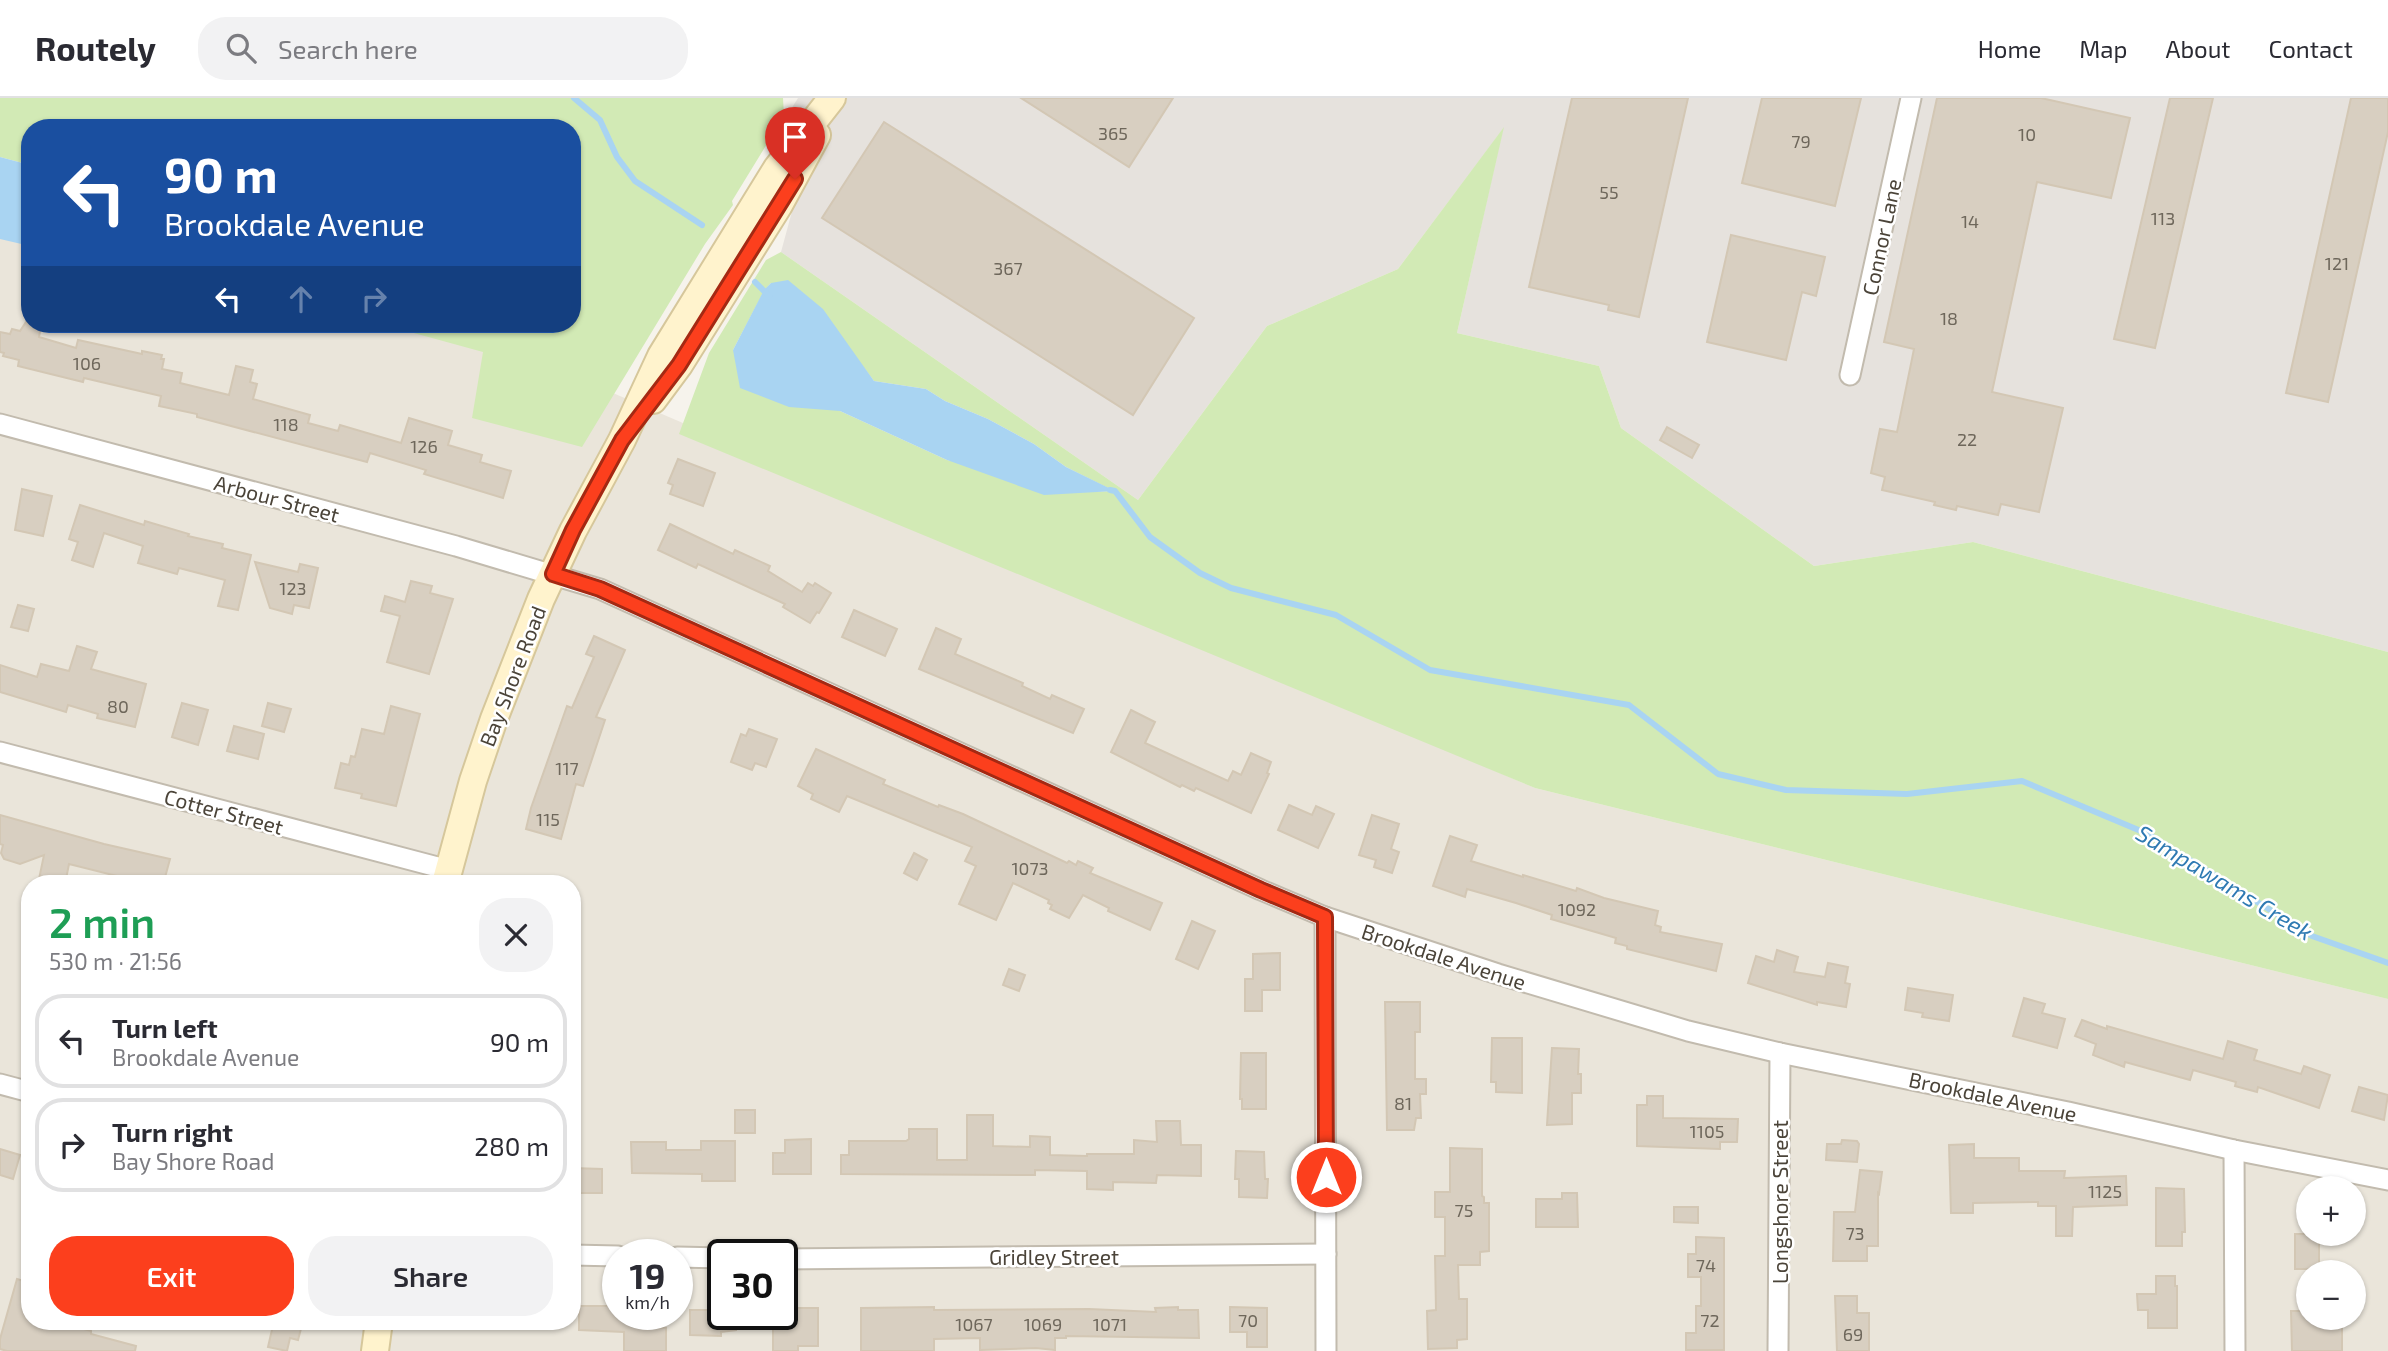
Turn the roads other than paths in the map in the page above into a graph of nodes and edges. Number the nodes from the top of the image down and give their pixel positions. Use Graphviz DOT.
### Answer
graph roads {
  1 [pos="834,98"];
  2 [pos="1911,98"];
  3 [pos="1850,375"];
  4 [pos="0,424"];
  5 [pos="553,574"];
  6 [pos="0,752"];
  7 [pos="440,875"];
  8 [pos="448,875"];
  9 [pos="1325,917"];
  10 [pos="1780,1053"];
  11 [pos="0,1084"];
  12 [pos="21,1090"];
  13 [pos="2234,1150"];
  14 [pos="2388,1180"];
  15 [pos="1326,1254"];
  16 [pos="581,1255"];
  17 [pos="602,1256"];
  18 [pos="798,1259"];
  19 [pos="378,1330"];
  20 [pos="375,1351"];
  21 [pos="1326,1351"];
  22 [pos="1778,1351"];
  23 [pos="2235,1351"];
  1 -- 5 [label="main road, Bay Shore Road"];
  2 -- 3 [label="street, Connor Lane"];
  4 -- 5 [label="street, Arbour Street"];
  5 -- 8 [label="main road, Bay Shore Road"];
  5 -- 9 [label="street, Brookdale Avenue"];
  6 -- 7 [label="street, Cotter Street"];
  9 -- 10 [label="street, Brookdale Avenue"];
  9 -- 15 [label="street"];
  10 -- 13 [label="street, Brookdale Avenue"];
  10 -- 22 [label="street, Longshore Street"];
  11 -- 12 [label="street"];
  13 -- 14 [label="street, Brookdale Avenue"];
  13 -- 23 [label="street"];
  15 -- 18 [label="street, Gridley Street"];
  15 -- 21 [label="street"];
  16 -- 17 [label="street"];
  19 -- 20 [label="main road"];
}
